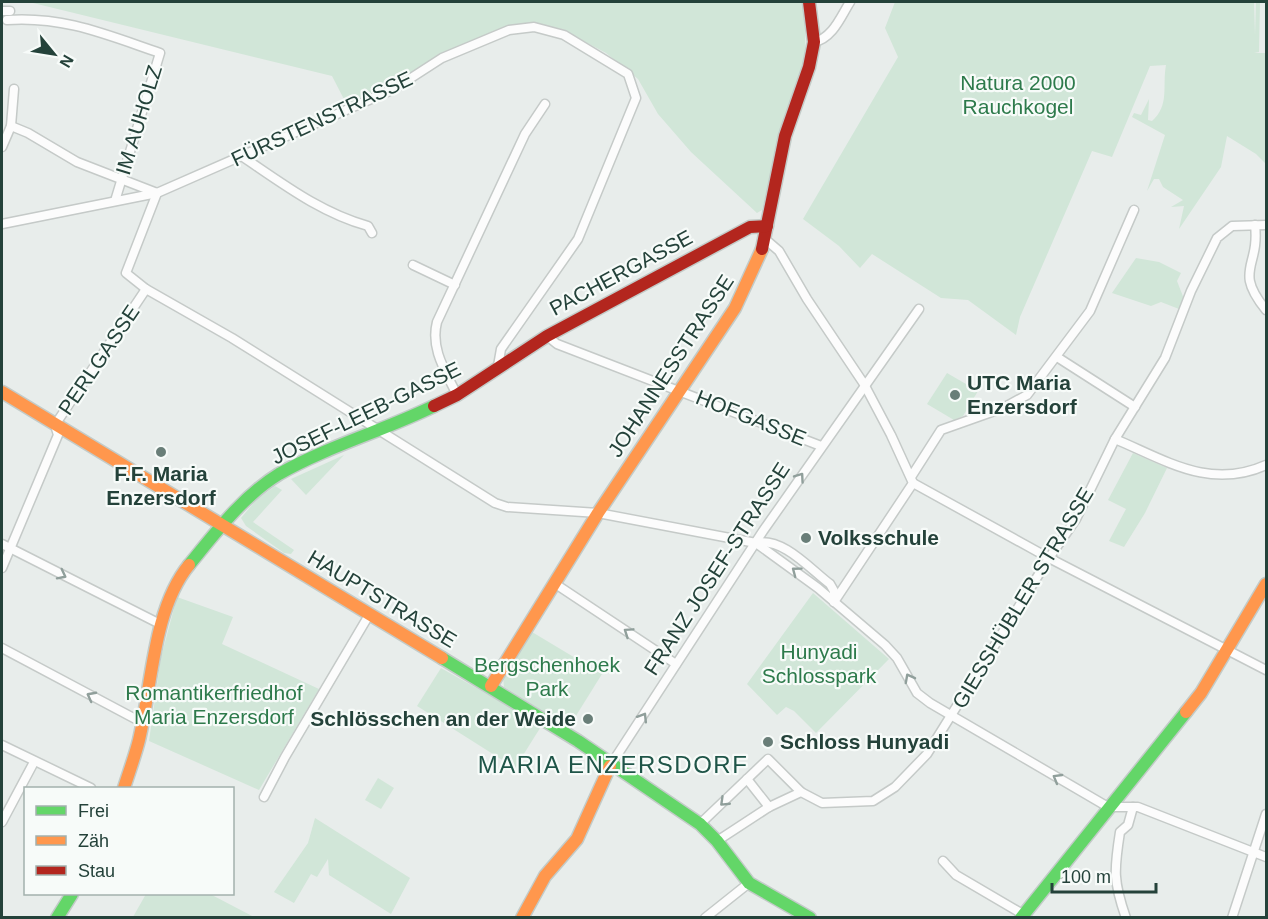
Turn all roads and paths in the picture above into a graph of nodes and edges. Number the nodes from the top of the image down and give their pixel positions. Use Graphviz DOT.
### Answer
graph roads {
  1 [pos="809,2"];
  2 [pos="850,2"];
  3 [pos="6,14"];
  4 [pos="814,42"];
  5 [pos="14,89"];
  6 [pos="545,104"];
  7 [pos="11,126"];
  8 [pos="2,147"];
  9 [pos="243,157"];
  10 [pos="121,180"];
  11 [pos="157,193"];
  12 [pos="115,201"];
  13 [pos="1134,210"];
  14 [pos="2,224"];
  15 [pos="768,225"];
  16 [pos="1256,225"];
  17 [pos="1266,225"];
  18 [pos="372,233"];
  19 [pos="765,239"];
  20 [pos="413,264"];
  21 [pos="455,285"];
  22 [pos="146,289"];
  23 [pos="919,309"];
  24 [pos="1266,310"];
  25 [pos="547,336"];
  26 [pos="1057,357"];
  27 [pos="498,366"];
  28 [pos="864,384"];
  29 [pos="680,390"];
  30 [pos="2,392"];
  31 [pos="457,395"];
  32 [pos="1135,407"];
  33 [pos="55,425"];
  34 [pos="379,430"];
  35 [pos="1115,439"];
  36 [pos="821,446"];
  37 [pos="1266,465"];
  38 [pos="912,480"];
  39 [pos="598,513"];
  40 [pos="222,525"];
  41 [pos="756,543"];
  42 [pos="6,546"];
  43 [pos="1048,558"];
  44 [pos="2,568"];
  45 [pos="554,583"];
  46 [pos="1266,584"];
  47 [pos="834,602"];
  48 [pos="369,615"];
  49 [pos="162,625"];
  50 [pos="2,648"];
  51 [pos="1228,649"];
  52 [pos="676,664"];
  53 [pos="1266,670"];
  54 [pos="491,686"];
  55 [pos="951,717"];
  56 [pos="143,723"];
  57 [pos="2,745"];
  58 [pos="34,762"];
  59 [pos="610,766"];
  60 [pos="747,779"];
  61 [pos="87,787"];
  62 [pos="125,787"];
  63 [pos="801,792"];
  64 [pos="264,797"];
  65 [pos="769,807"];
  66 [pos="1108,807"];
  67 [pos="1133,807"];
  68 [pos="1266,814"];
  69 [pos="2,822"];
  70 [pos="700,824"];
  71 [pos="717,841"];
  72 [pos="1253,852"];
  73 [pos="1266,857"];
  74 [pos="943,861"];
  75 [pos="749,883"];
  76 [pos="71,895"];
  77 [pos="1025,916"];
  78 [pos="57,918"];
  79 [pos="522,918"];
  80 [pos="705,918"];
  81 [pos="810,918"];
  82 [pos="1126,918"];
  83 [pos="1233,918"];
  1 -- 4 [label="main road, JOHANNESSTRASSE"];
  2 -- 4 [label="street"];
  3 -- 10 [label="street, IM AUHOLZ"];
  4 -- 15 [label="main road, JOHANNESSTRASSE"];
  5 -- 7 [label="street"];
  6 -- 21 [label="street"];
  7 -- 8 [label="street"];
  7 -- 10 [label="street"];
  9 -- 11 [label="street, FÜRSTENSTRASSE"];
  9 -- 18 [label="street"];
  9 -- 27 [label="street, FÜRSTENSTRASSE"];
  10 -- 11 [label="street"];
  10 -- 12 [label="street, IM AUHOLZ"];
  11 -- 12 [label="street, FÜRSTENSTRASSE"];
  11 -- 22 [label="street, PERLGASSE"];
  12 -- 14 [label="street, FÜRSTENSTRASSE"];
  13 -- 26 [label="street"];
  15 -- 19 [label="main road, JOHANNESSTRASSE"];
  15 -- 25 [label="main road, PACHERGASSE"];
  16 -- 17 [label="street, GIESSHÜBLER STRASSE"];
  16 -- 24 [label="street"];
  16 -- 32 [label="street, GIESSHÜBLER STRASSE"];
  19 -- 28 [label="street"];
  19 -- 29 [label="main road, JOHANNESSTRASSE"];
  20 -- 21 [label="street"];
  21 -- 31 [label="street"];
  22 -- 33 [label="street, PERLGASSE"];
  22 -- 34 [label="street"];
  23 -- 28 [label="street, FRANZ JOSEF-STRASSE"];
  25 -- 27 [label="main road, PACHERGASSE"];
  25 -- 29 [label="street, HOFGASSE"];
  26 -- 32 [label="street"];
  26 -- 38 [label="street"];
  27 -- 31 [label="main road, JOSEF-LEEB-GASSE"];
  28 -- 36 [label="street, FRANZ JOSEF-STRASSE"];
  28 -- 38 [label="street"];
  29 -- 36 [label="street, HOFGASSE"];
  29 -- 39 [label="main road, JOHANNESSTRASSE"];
  30 -- 33 [label="main road, HAUPTSTRASSE"];
  31 -- 34 [label="main road, JOSEF-LEEB-GASSE"];
  32 -- 35 [label="street, GIESSHÜBLER STRASSE"];
  33 -- 40 [label="main road, HAUPTSTRASSE"];
  33 -- 42 [label="street, PERLGASSE"];
  34 -- 39 [label="street"];
  34 -- 40 [label="main road, JOSEF-LEEB-GASSE"];
  35 -- 37 [label="street"];
  35 -- 43 [label="street, GIESSHÜBLER STRASSE"];
  41 -- 36 [label="street, FRANZ JOSEF-STRASSE, one-way"];
  38 -- 43 [label="street"];
  38 -- 47 [label="street"];
  39 -- 41 [label="street"];
  39 -- 45 [label="main road, JOHANNESSTRASSE"];
  40 -- 48 [label="main road, HAUPTSTRASSE"];
  40 -- 49 [label="main road, JOSEF-LEEB-GASSE"];
  47 -- 41 [label="street, one-way"];
  41 -- 52 [label="street, FRANZ JOSEF-STRASSE"];
  42 -- 44 [label="street, PERLGASSE"];
  42 -- 49 [label="street, one-way"];
  43 -- 51 [label="street"];
  43 -- 55 [label="street, GIESSHÜBLER STRASSE"];
  52 -- 45 [label="street, one-way"];
  45 -- 54 [label="main road, JOHANNESSTRASSE"];
  46 -- 51 [label="main road"];
  55 -- 47 [label="street, one-way"];
  48 -- 54 [label="main road, HAUPTSTRASSE"];
  48 -- 64 [label="street"];
  49 -- 56 [label="main road, JOSEF-LEEB-GASSE"];
  56 -- 50 [label="street, one-way"];
  51 -- 53 [label="street"];
  51 -- 66 [label="main road"];
  59 -- 52 [label="street, FRANZ JOSEF-STRASSE, one-way"];
  54 -- 59 [label="main road, HAUPTSTRASSE"];
  55 -- 63 [label="street, GIESSHÜBLER STRASSE"];
  66 -- 55 [label="street, one-way"];
  56 -- 62 [label="main road, JOSEF-LEEB-GASSE"];
  57 -- 58 [label="street"];
  58 -- 61 [label="street"];
  58 -- 69 [label="street"];
  59 -- 70 [label="main road, HAUPTSTRASSE"];
  59 -- 79 [label="main road, FRANZ JOSEF-STRASSE"];
  60 -- 63 [label="street"];
  60 -- 65 [label="street"];
  60 -- 70 [label="street, one-way"];
  63 -- 65 [label="street"];
  65 -- 71 [label="street"];
  66 -- 67 [label="street"];
  66 -- 77 [label="main road"];
  67 -- 72 [label="street"];
  67 -- 82 [label="street"];
  68 -- 72 [label="street"];
  70 -- 71 [label="main road, HAUPTSTRASSE"];
  71 -- 75 [label="main road, HAUPTSTRASSE"];
  72 -- 73 [label="street"];
  72 -- 83 [label="street"];
  74 -- 77 [label="street"];
  75 -- 80 [label="street"];
  75 -- 81 [label="main road, HAUPTSTRASSE"];
  76 -- 78 [label="main road"];
}
